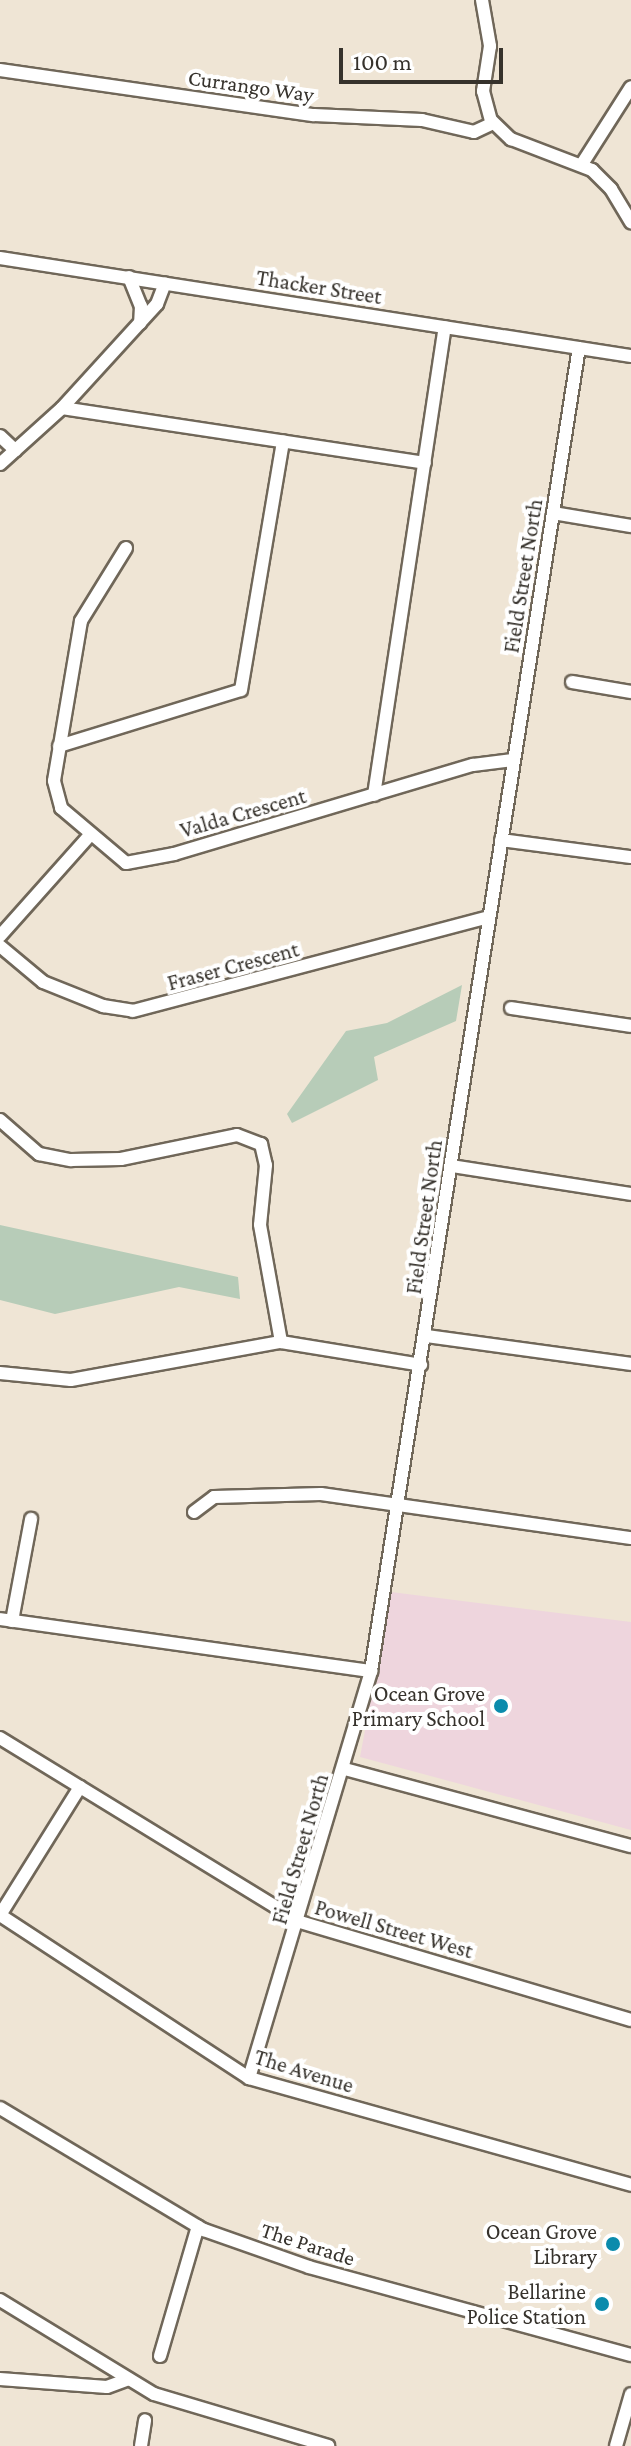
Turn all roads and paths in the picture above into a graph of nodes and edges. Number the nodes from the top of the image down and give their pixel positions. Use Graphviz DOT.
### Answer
graph roads {
  1 [pos="482,0"];
  2 [pos="0,70"];
  3 [pos="631,87"];
  4 [pos="493,123"];
  5 [pos="582,164"];
  6 [pos="631,222"];
  7 [pos="0,258"];
  8 [pos="129,277"];
  9 [pos="165,283"];
  10 [pos="140,323"];
  11 [pos="445,327"];
  12 [pos="579,348"];
  13 [pos="631,353"];
  14 [pos="62,408"];
  15 [pos="0,436"];
  16 [pos="283,442"];
  17 [pos="15,450"];
  18 [pos="425,463"];
  19 [pos="0,464"];
  20 [pos="553,513"];
  21 [pos="631,526"];
  22 [pos="126,548"];
  23 [pos="572,682"];
  24 [pos="631,692"];
  25 [pos="59,746"];
  26 [pos="513,760"];
  27 [pos="374,795"];
  28 [pos="90,835"];
  29 [pos="501,840"];
  30 [pos="631,857"];
  31 [pos="489,917"];
  32 [pos="0,936"];
  33 [pos="0,946"];
  34 [pos="511,1008"];
  35 [pos="631,1026"];
  36 [pos="0,1120"];
  37 [pos="452,1166"];
  38 [pos="631,1194"];
  39 [pos="427,1336"];
  40 [pos="281,1342"];
  41 [pos="631,1364"];
  42 [pos="421,1365"];
  43 [pos="0,1373"];
  44 [pos="398,1505"];
  45 [pos="194,1512"];
  46 [pos="31,1519"];
  47 [pos="631,1538"];
  48 [pos="6,1620"];
  49 [pos="371,1671"];
  50 [pos="0,1738"];
  51 [pos="345,1769"];
  52 [pos="80,1787"];
  53 [pos="631,1846"];
  54 [pos="0,1915"];
  55 [pos="300,1922"];
  56 [pos="631,2020"];
  57 [pos="249,2078"];
  58 [pos="0,2108"];
  59 [pos="631,2185"];
  60 [pos="198,2226"];
  61 [pos="0,2300"];
  62 [pos="631,2355"];
  63 [pos="160,2356"];
  64 [pos="0,2379"];
  65 [pos="129,2379"];
  66 [pos="631,2394"];
  67 [pos="145,2420"];
  68 [pos="141,2446"];
  69 [pos="328,2446"];
  70 [pos="616,2446"];
  1 -- 4 [label="street"];
  2 -- 4 [label="street, Currango Way"];
  3 -- 5 [label="street"];
  4 -- 5 [label="street"];
  5 -- 6 [label="street"];
  7 -- 8 [label="street, Thacker Street"];
  8 -- 9 [label="street, Thacker Street"];
  8 -- 10 [label="street"];
  9 -- 10 [label="street"];
  9 -- 11 [label="street, Thacker Street"];
  10 -- 14 [label="street"];
  11 -- 12 [label="street, Thacker Street"];
  11 -- 18 [label="street"];
  12 -- 13 [label="street, Thacker Street"];
  12 -- 20 [label="street, Field Street North"];
  14 -- 16 [label="street"];
  14 -- 17 [label="street"];
  15 -- 17 [label="street"];
  16 -- 18 [label="street"];
  16 -- 25 [label="street"];
  17 -- 19 [label="street"];
  18 -- 27 [label="street"];
  20 -- 21 [label="street"];
  20 -- 26 [label="street, Field Street North"];
  22 -- 25 [label="street, Valda Crescent"];
  23 -- 24 [label="street"];
  25 -- 28 [label="street, Valda Crescent"];
  26 -- 27 [label="street, Valda Crescent"];
  26 -- 29 [label="street, Field Street North"];
  27 -- 28 [label="street, Valda Crescent"];
  28 -- 32 [label="street"];
  29 -- 30 [label="street"];
  29 -- 31 [label="street, Field Street North"];
  31 -- 33 [label="street, Fraser Crescent"];
  31 -- 37 [label="street, Field Street North"];
  34 -- 35 [label="street"];
  36 -- 40 [label="street"];
  37 -- 38 [label="street"];
  37 -- 39 [label="street, Field Street North"];
  39 -- 41 [label="street"];
  39 -- 42 [label="street, Field Street North"];
  40 -- 42 [label="street"];
  40 -- 43 [label="street"];
  42 -- 44 [label="street, Field Street North"];
  44 -- 45 [label="street"];
  44 -- 47 [label="street"];
  44 -- 49 [label="street, Field Street North"];
  46 -- 48 [label="street"];
  48 -- 49 [label="street"];
  49 -- 51 [label="street, Field Street North"];
  50 -- 52 [label="street, Powell Street West"];
  51 -- 53 [label="street"];
  51 -- 55 [label="street, Field Street North"];
  52 -- 54 [label="street"];
  52 -- 55 [label="street, Powell Street West"];
  54 -- 57 [label="street, The Avenue"];
  55 -- 56 [label="street, Powell Street West"];
  55 -- 57 [label="street, Field Street North"];
  57 -- 59 [label="street, The Avenue"];
  58 -- 60 [label="street, The Parade"];
  60 -- 62 [label="street, The Parade"];
  60 -- 63 [label="street"];
  61 -- 65 [label="street"];
  64 -- 65 [label="street"];
  65 -- 69 [label="street"];
  66 -- 70 [label="street"];
  67 -- 68 [label="street"];
}
